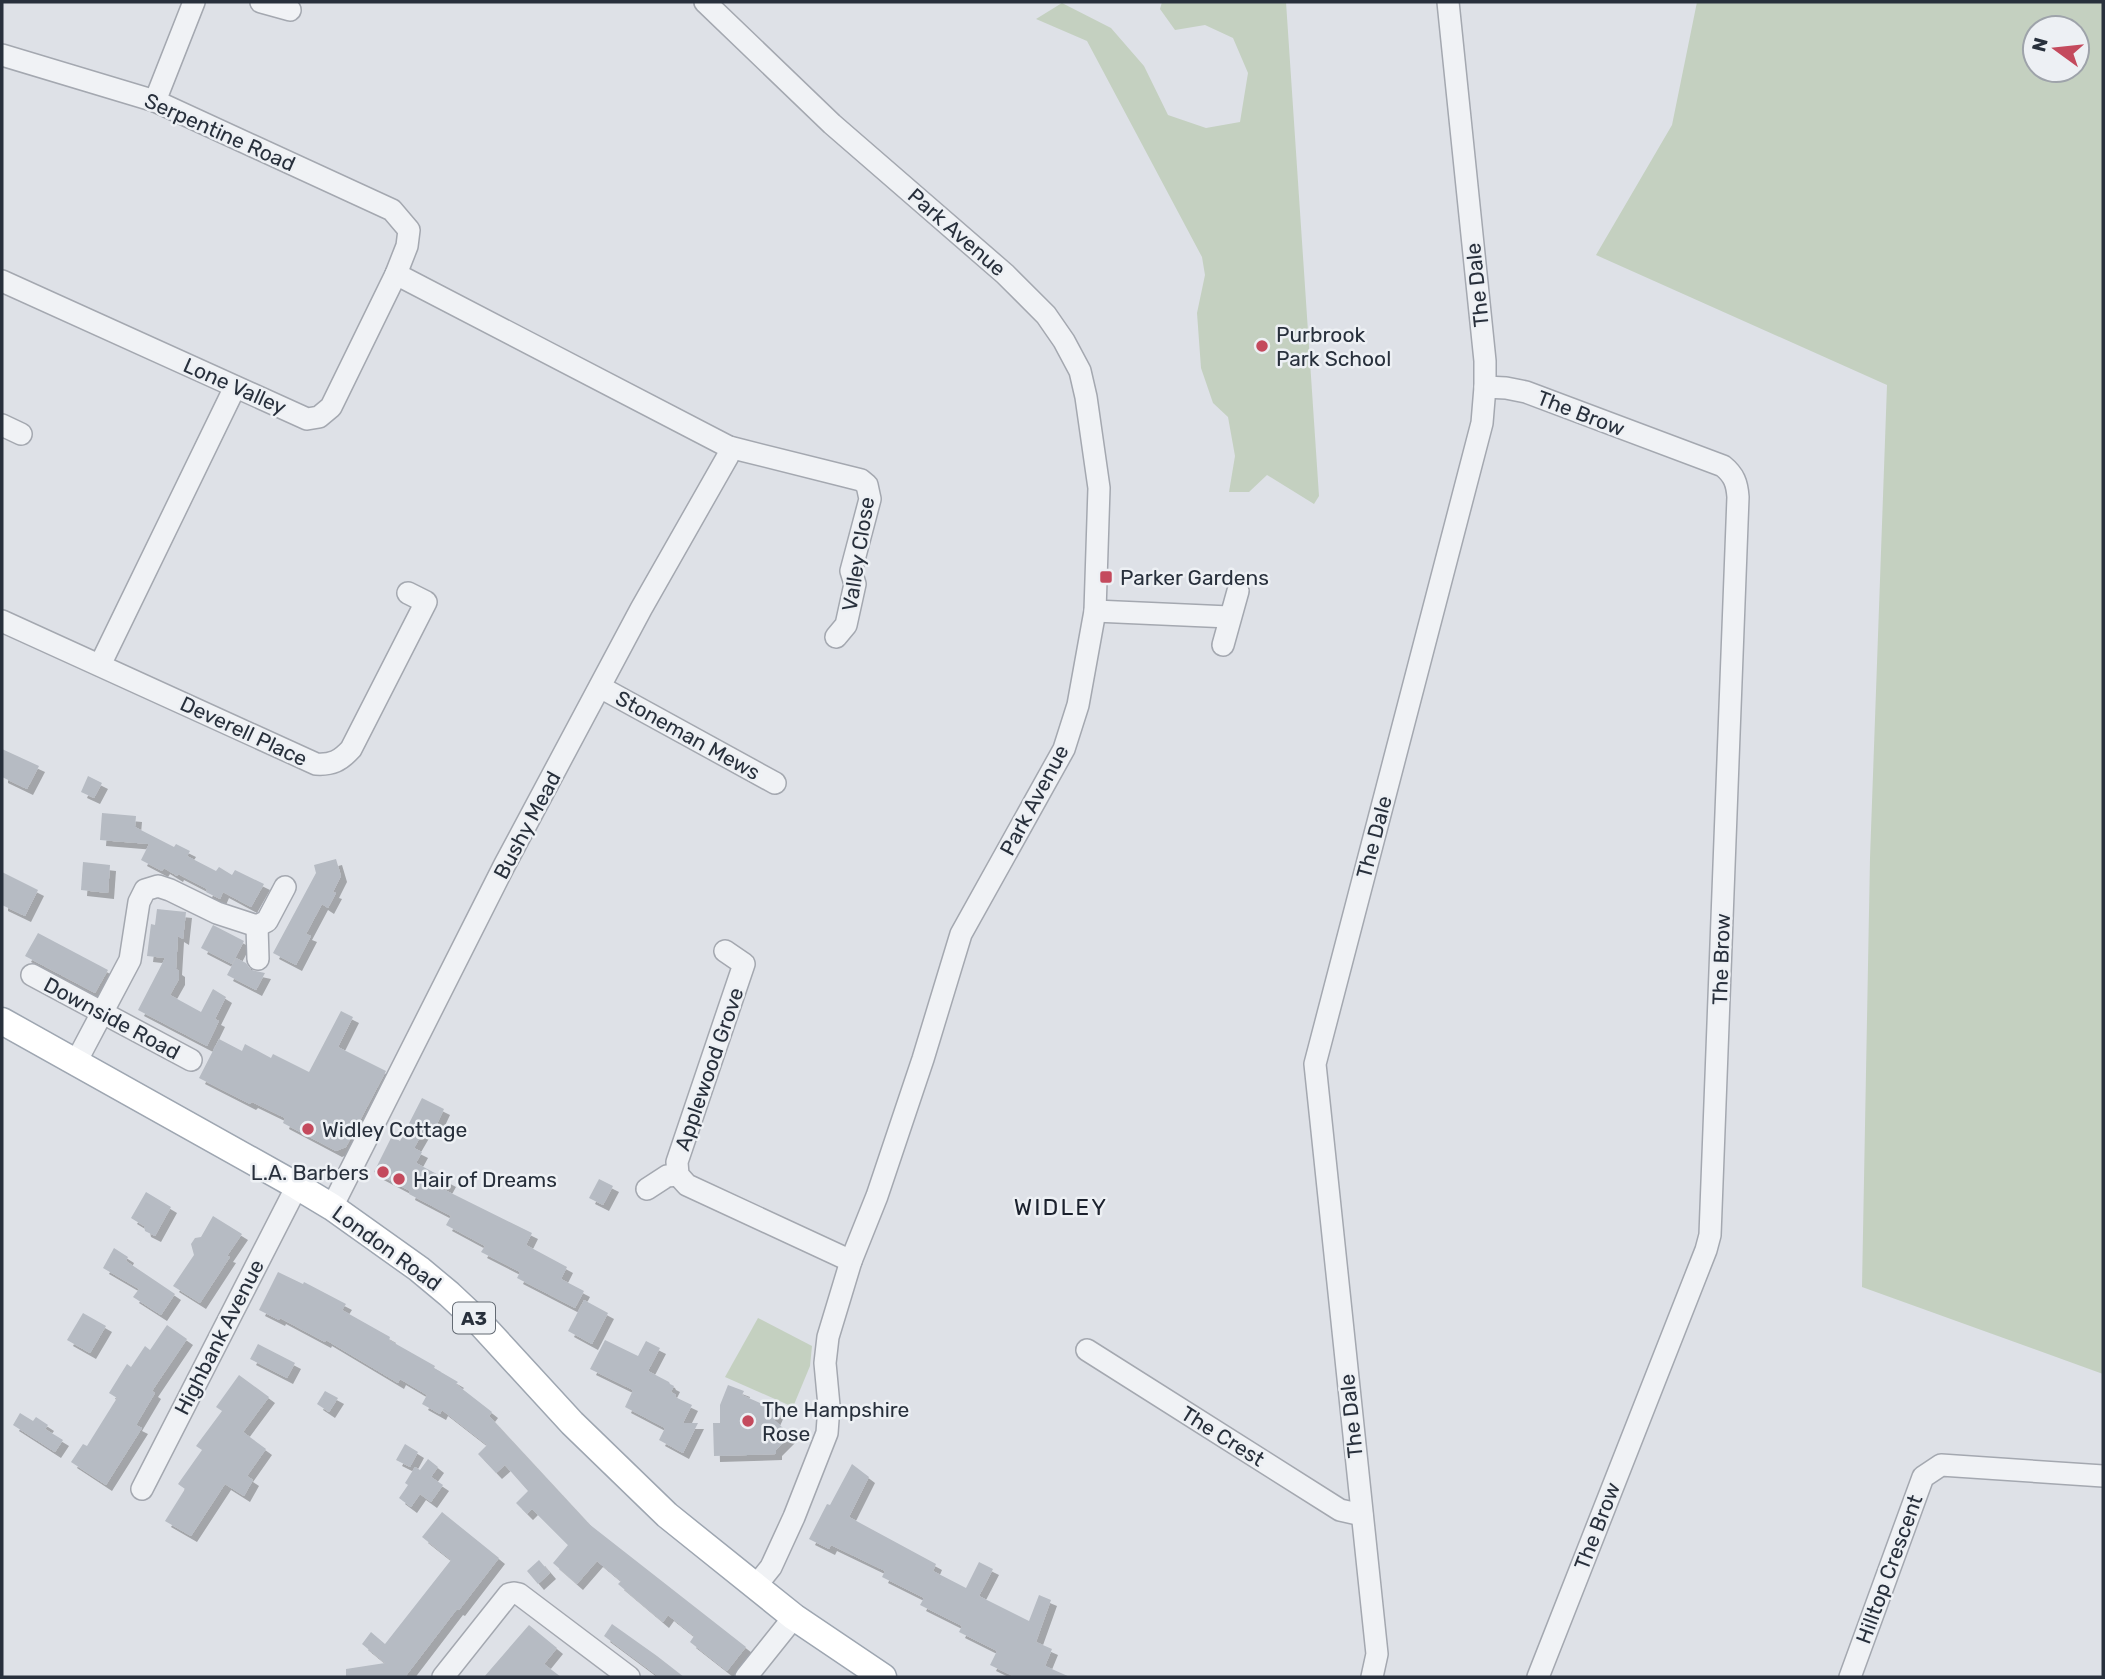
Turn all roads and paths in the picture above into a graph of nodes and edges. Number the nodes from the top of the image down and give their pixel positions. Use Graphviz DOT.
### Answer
graph roads {
  1 [pos="194,2"];
  2 [pos="261,2"];
  3 [pos="705,2"];
  4 [pos="1448,2"];
  5 [pos="290,10"];
  6 [pos="2,55"];
  7 [pos="155,101"];
  8 [pos="407,246"];
  9 [pos="396,274"];
  10 [pos="2,281"];
  11 [pos="235,387"];
  12 [pos="1485,387"];
  13 [pos="729,447"];
  14 [pos="1238,591"];
  15 [pos="424,601"];
  16 [pos="1095,611"];
  17 [pos="1229,617"];
  18 [pos="2,621"];
  19 [pos="836,637"];
  20 [pos="1223,645"];
  21 [pos="100,665"];
  22 [pos="600,687"];
  23 [pos="775,783"];
  24 [pos="285,887"];
  25 [pos="257,926"];
  26 [pos="725,951"];
  27 [pos="258,959"];
  28 [pos="32,975"];
  29 [pos="103,1014"];
  30 [pos="2,1021"];
  31 [pos="191,1060"];
  32 [pos="76,1062"];
  33 [pos="678,1175"];
  34 [pos="297,1186"];
  35 [pos="647,1189"];
  36 [pos="332,1207"];
  37 [pos="851,1261"];
  38 [pos="1087,1350"];
  39 [pos="2103,1476"];
  40 [pos="142,1489"];
  41 [pos="1362,1515"];
  42 [pos="755,1587"];
  43 [pos="794,1617"];
  44 [pos="443,1677"];
  45 [pos="629,1677"];
  46 [pos="746,1677"];
  47 [pos="883,1677"];
  48 [pos="1372,1677"];
  49 [pos="1538,1677"];
  50 [pos="1850,1677"];
  1 -- 7 [label="street"];
  2 -- 5 [label="street"];
  3 -- 16 [label="street, Park Avenue"];
  4 -- 12 [label="street, The Dale"];
  6 -- 7 [label="street, Serpentine Road"];
  7 -- 8 [label="street, Serpentine Road"];
  8 -- 9 [label="street, Lone Valley"];
  9 -- 11 [label="street, Lone Valley"];
  9 -- 13 [label="street"];
  10 -- 11 [label="street, Lone Valley"];
  11 -- 21 [label="street"];
  12 -- 41 [label="street, The Dale"];
  12 -- 49 [label="street, The Brow"];
  13 -- 19 [label="street, Valley Close"];
  13 -- 22 [label="street, Bushy Mead"];
  14 -- 17 [label="street"];
  15 -- 21 [label="street, Deverell Place"];
  16 -- 17 [label="street"];
  16 -- 37 [label="street, Park Avenue"];
  17 -- 20 [label="street"];
  18 -- 21 [label="street, Deverell Place"];
  22 -- 23 [label="street, Stoneman Mews"];
  22 -- 36 [label="street, Bushy Mead"];
  24 -- 25 [label="street"];
  25 -- 27 [label="street"];
  25 -- 29 [label="street"];
  26 -- 33 [label="street, Applewood Grove"];
  28 -- 29 [label="street, Downside Road"];
  29 -- 31 [label="street, Downside Road"];
  29 -- 32 [label="street"];
  30 -- 32 [label="main road, London Road / A3"];
  32 -- 34 [label="main road, London Road / A3"];
  33 -- 35 [label="street, Applewood Grove"];
  33 -- 37 [label="street, Applewood Grove"];
  34 -- 36 [label="main road, London Road / A3"];
  34 -- 40 [label="street, Highbank Avenue"];
  36 -- 42 [label="main road, London Road / A3"];
  37 -- 42 [label="street, Park Avenue"];
  38 -- 41 [label="street, The Crest"];
  39 -- 50 [label="street, Hilltop Crescent"];
  41 -- 48 [label="street, The Dale"];
  42 -- 43 [label="main road, London Road / A3"];
  43 -- 46 [label="street"];
  43 -- 47 [label="main road, London Road / A3"];
  44 -- 45 [label="street"];
}
